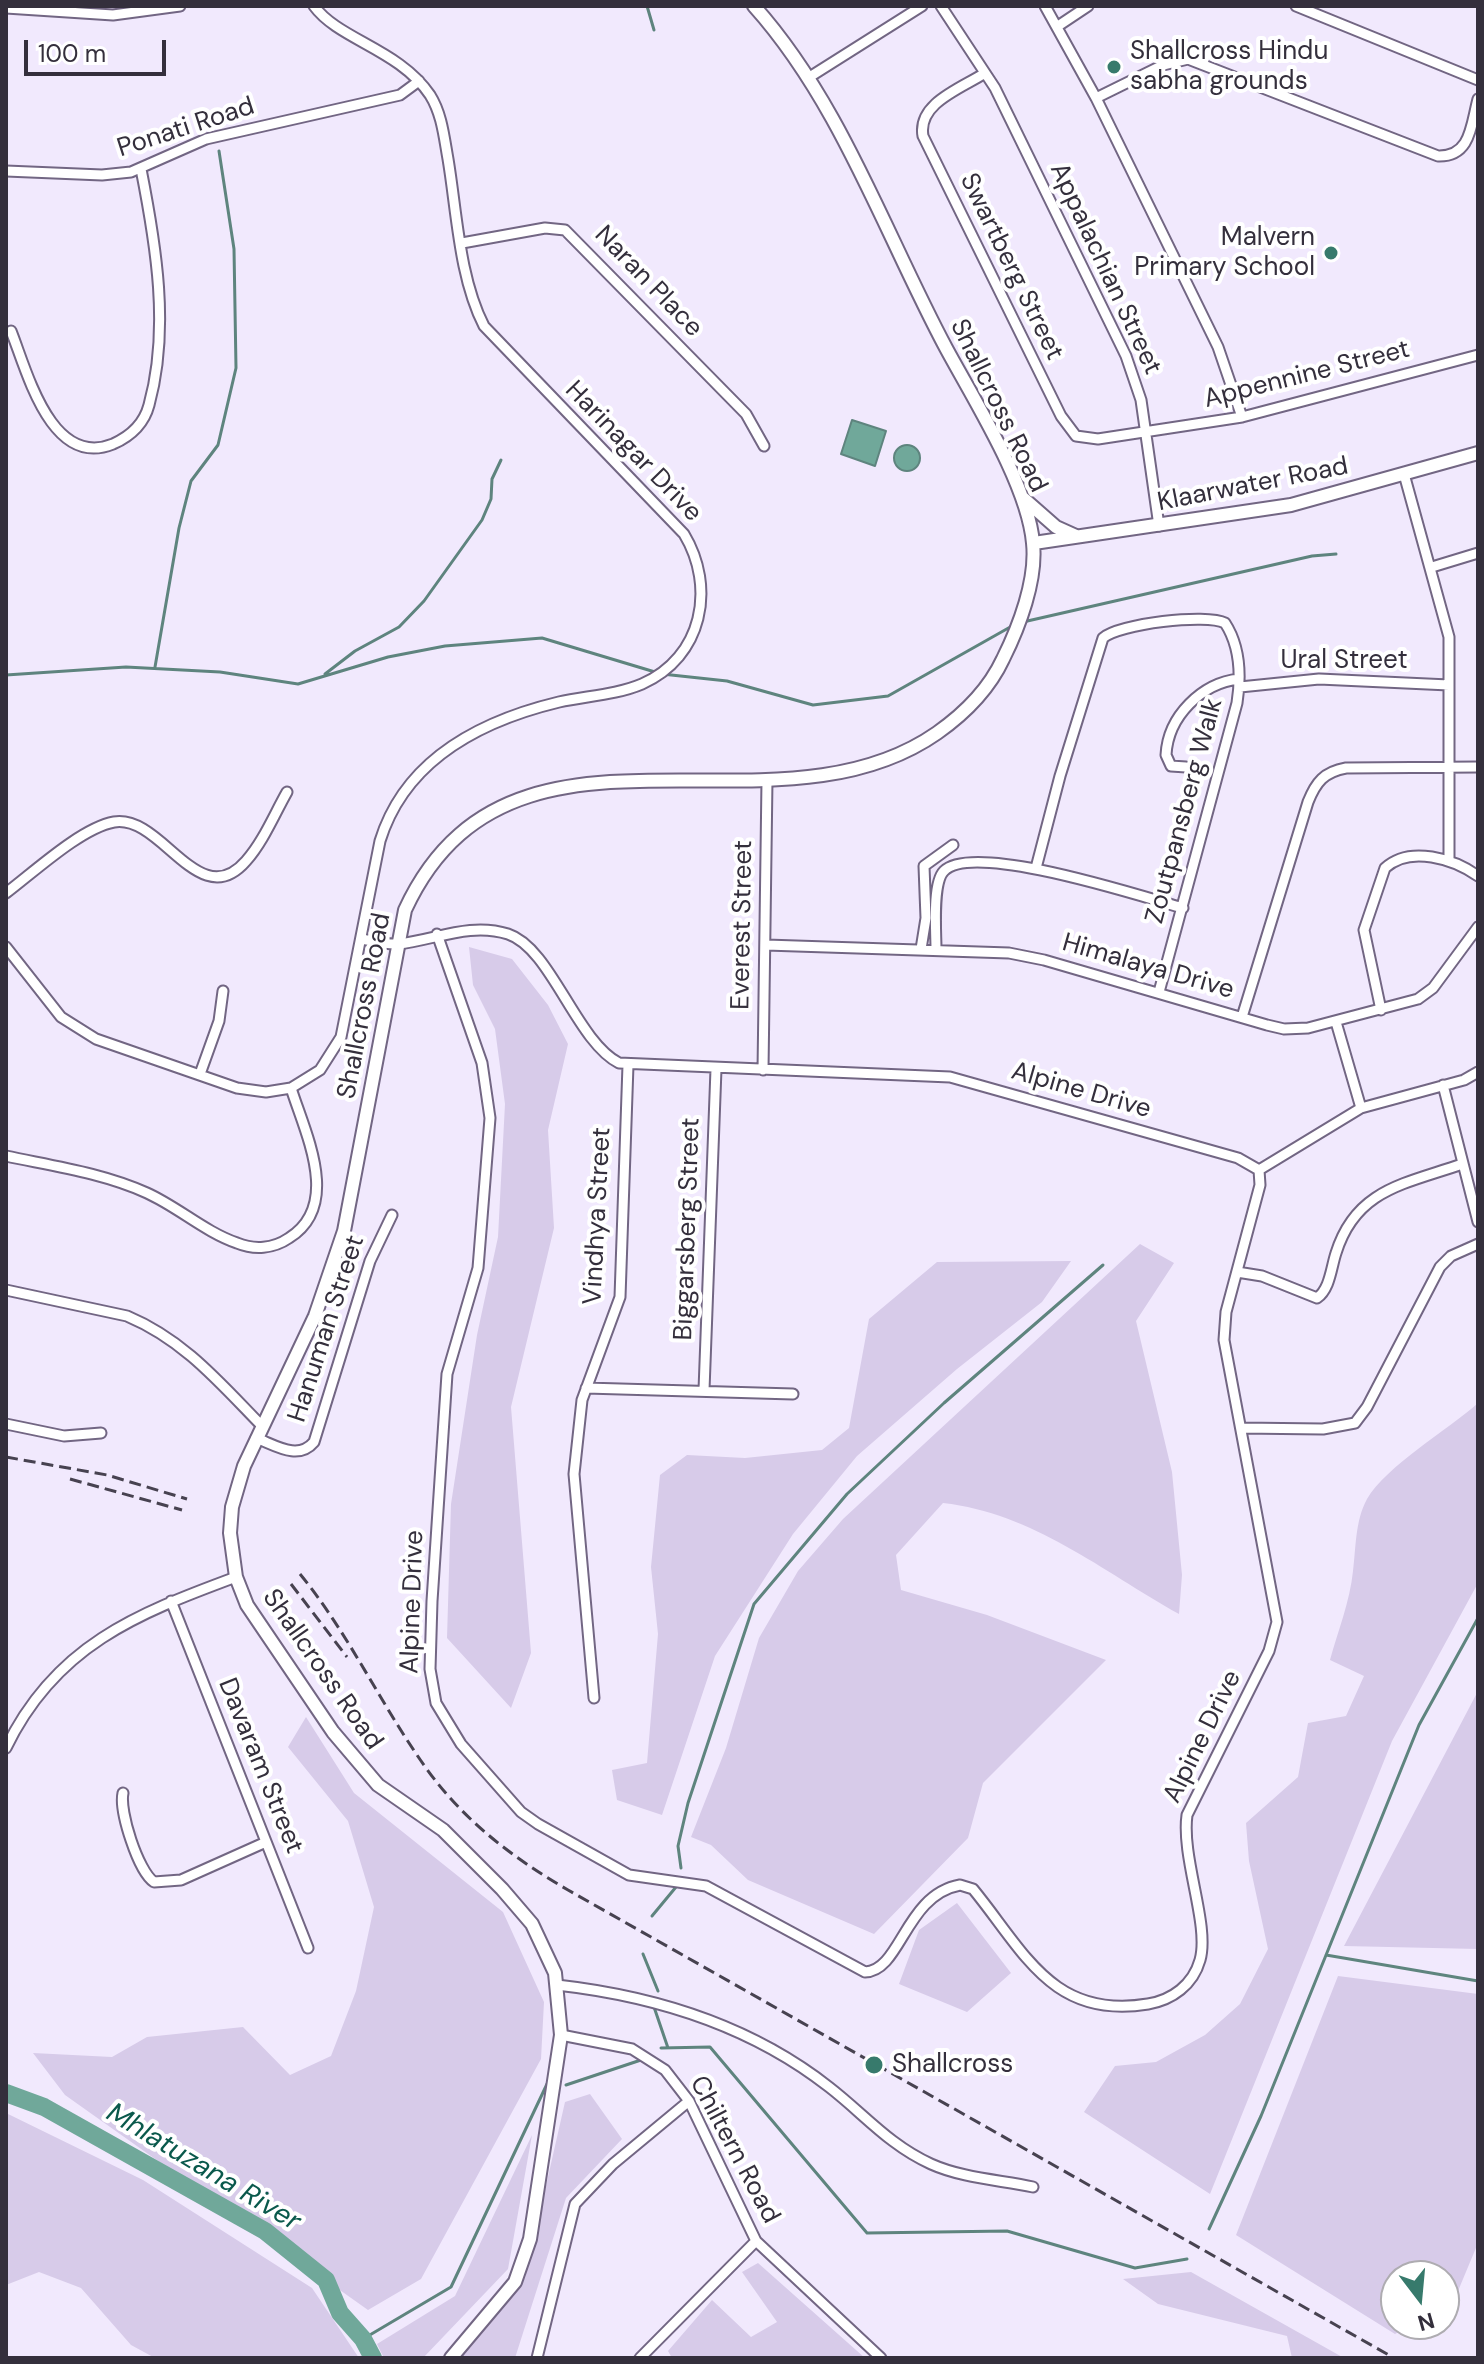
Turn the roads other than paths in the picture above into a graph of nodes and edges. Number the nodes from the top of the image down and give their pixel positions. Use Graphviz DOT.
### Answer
graph roads {
  1 [pos="180,6"];
  2 [pos="314,6"];
  3 [pos="754,6"];
  4 [pos="922,6"];
  5 [pos="941,6"];
  6 [pos="1045,6"];
  7 [pos="1088,6"];
  8 [pos="1296,6"];
  9 [pos="6,8"];
  10 [pos="1058,26"];
  11 [pos="985,73"];
  12 [pos="808,78"];
  13 [pos="1478,80"];
  14 [pos="419,81"];
  15 [pos="1096,98"];
  16 [pos="1478,99"];
  17 [pos="141,169"];
  18 [pos="6,171"];
  19 [pos="462,243"];
  20 [pos="11,331"];
  21 [pos="1478,355"];
  22 [pos="1242,417"];
  23 [pos="1146,432"];
  24 [pos="764,446"];
  25 [pos="1478,453"];
  26 [pos="1404,474"];
  27 [pos="1020,495"];
  28 [pos="1159,526"];
  29 [pos="1079,537"];
  30 [pos="1034,543"];
  31 [pos="1478,553"];
  32 [pos="1432,567"];
  33 [pos="1240,683"];
  34 [pos="1449,685"];
  35 [pos="1186,767"];
  36 [pos="1478,767"];
  37 [pos="1447,768"];
  38 [pos="767,780"];
  39 [pos="287,792"];
  40 [pos="953,845"];
  41 [pos="1449,860"];
  42 [pos="1036,868"];
  43 [pos="1478,876"];
  44 [pos="6,893"];
  45 [pos="1183,908"];
  46 [pos="1478,927"];
  47 [pos="437,934"];
  48 [pos="362,939"];
  49 [pos="398,944"];
  50 [pos="766,945"];
  51 [pos="6,947"];
  52 [pos="921,949"];
  53 [pos="936,949"];
  54 [pos="223,991"];
  55 [pos="1159,992"];
  56 [pos="1381,1010"];
  57 [pos="1242,1017"];
  58 [pos="1336,1022"];
  59 [pos="628,1065"];
  60 [pos="716,1069"];
  61 [pos="763,1070"];
  62 [pos="1478,1072"];
  63 [pos="200,1074"];
  64 [pos="1443,1085"];
  65 [pos="291,1088"];
  66 [pos="1361,1108"];
  67 [pos="6,1156"];
  68 [pos="1462,1164"];
  69 [pos="1259,1170"];
  70 [pos="392,1215"];
  71 [pos="1478,1222"];
  72 [pos="1478,1244"];
  73 [pos="1237,1272"];
  74 [pos="6,1290"];
  75 [pos="586,1388"];
  76 [pos="704,1390"];
  77 [pos="793,1394"];
  78 [pos="6,1424"];
  79 [pos="1241,1428"];
  80 [pos="259,1432"];
  81 [pos="101,1433"];
  82 [pos="236,1577"];
  83 [pos="171,1601"];
  84 [pos="594,1698"];
  85 [pos="6,1748"];
  86 [pos="123,1793"];
  87 [pos="266,1842"];
  88 [pos="308,1948"];
  89 [pos="557,1985"];
  90 [pos="561,2035"];
  91 [pos="689,2101"];
  92 [pos="1033,2187"];
  93 [pos="756,2241"];
  94 [pos="451,2358"];
  95 [pos="537,2358"];
  96 [pos="640,2358"];
  97 [pos="881,2358"];
  1 -- 9 [label="street"];
  2 -- 14 [label="street, Harinagar Drive"];
  3 -- 12 [label="street, Shallcross Road"];
  4 -- 12 [label="street"];
  5 -- 11 [label="street, Appalachian Street"];
  6 -- 10 [label="street"];
  7 -- 10 [label="street"];
  8 -- 13 [label="street"];
  10 -- 15 [label="street"];
  11 -- 23 [label="street, Appalachian Street"];
  11 -- 23 [label="street, Swartberg Street"];
  12 -- 27 [label="street, Shallcross Road"];
  14 -- 17 [label="street, Ponati Road"];
  14 -- 19 [label="street, Harinagar Drive"];
  15 -- 16 [label="street"];
  15 -- 22 [label="street"];
  17 -- 18 [label="street, Ponati Road"];
  17 -- 20 [label="street"];
  19 -- 24 [label="street, Naran Place"];
  19 -- 48 [label="street, Harinagar Drive"];
  21 -- 22 [label="street, Appennine Street"];
  22 -- 23 [label="street, Appennine Street"];
  23 -- 28 [label="street, Appalachian Street"];
  25 -- 26 [label="street, Klaarwater Road"];
  26 -- 28 [label="street, Klaarwater Road"];
  26 -- 32 [label="street"];
  27 -- 29 [label="street"];
  27 -- 30 [label="street, Shallcross Road"];
  28 -- 29 [label="street, Klaarwater Road"];
  29 -- 30 [label="street, Klaarwater Road"];
  30 -- 38 [label="street, Shallcross Road"];
  31 -- 32 [label="street"];
  32 -- 34 [label="street"];
  33 -- 34 [label="street, Ural Street"];
  33 -- 35 [label="street, Ural Street"];
  33 -- 42 [label="street, Zoutpansberg Walk"];
  33 -- 45 [label="street, Zoutpansberg Walk"];
  34 -- 37 [label="street"];
  36 -- 37 [label="street"];
  37 -- 41 [label="street"];
  37 -- 57 [label="street"];
  38 -- 49 [label="street, Shallcross Road"];
  38 -- 50 [label="street, Everest Street"];
  39 -- 44 [label="street"];
  40 -- 52 [label="street"];
  41 -- 43 [label="street"];
  41 -- 56 [label="street"];
  42 -- 45 [label="street"];
  42 -- 53 [label="street"];
  45 -- 55 [label="street, Zoutpansberg Walk"];
  46 -- 56 [label="street, Himalaya Drive"];
  47 -- 49 [label="street"];
  47 -- 59 [label="street"];
  47 -- 79 [label="street, Alpine Drive"];
  48 -- 49 [label="street"];
  48 -- 65 [label="street, Harinagar Drive"];
  49 -- 80 [label="street, Shallcross Road"];
  50 -- 52 [label="street, Himalaya Drive"];
  50 -- 61 [label="street, Everest Street"];
  51 -- 63 [label="street"];
  52 -- 53 [label="street, Himalaya Drive"];
  53 -- 55 [label="street, Himalaya Drive"];
  54 -- 63 [label="street"];
  55 -- 57 [label="street, Himalaya Drive"];
  56 -- 58 [label="street, Himalaya Drive"];
  57 -- 58 [label="street, Himalaya Drive"];
  58 -- 66 [label="street"];
  59 -- 60 [label="street, Alpine Drive"];
  59 -- 75 [label="street, Vindhya Street"];
  60 -- 61 [label="street, Alpine Drive"];
  60 -- 76 [label="street, Biggarsberg Street"];
  61 -- 69 [label="street, Alpine Drive"];
  62 -- 64 [label="street"];
  63 -- 65 [label="street"];
  64 -- 66 [label="street"];
  64 -- 68 [label="street"];
  65 -- 67 [label="street"];
  66 -- 69 [label="street"];
  68 -- 71 [label="street"];
  68 -- 73 [label="street"];
  69 -- 73 [label="street, Alpine Drive"];
  70 -- 80 [label="street, Hanuman Street"];
  72 -- 79 [label="street"];
  73 -- 79 [label="street, Alpine Drive"];
  74 -- 80 [label="street"];
  75 -- 76 [label="street"];
  75 -- 84 [label="street, Vindhya Street"];
  76 -- 77 [label="street"];
  78 -- 81 [label="street"];
  80 -- 82 [label="street, Shallcross Road"];
  82 -- 83 [label="street"];
  82 -- 89 [label="street, Shallcross Road"];
  83 -- 85 [label="street"];
  83 -- 87 [label="street, Davaram Street"];
  86 -- 87 [label="street"];
  87 -- 88 [label="street, Davaram Street"];
  89 -- 90 [label="street, Shallcross Road"];
  89 -- 92 [label="street"];
  90 -- 91 [label="street, Chiltern Road"];
  90 -- 94 [label="street, Shallcross Road"];
  91 -- 93 [label="street, Chiltern Road"];
  91 -- 95 [label="street"];
  93 -- 96 [label="street"];
  93 -- 97 [label="street, Chiltern Road"];
}
